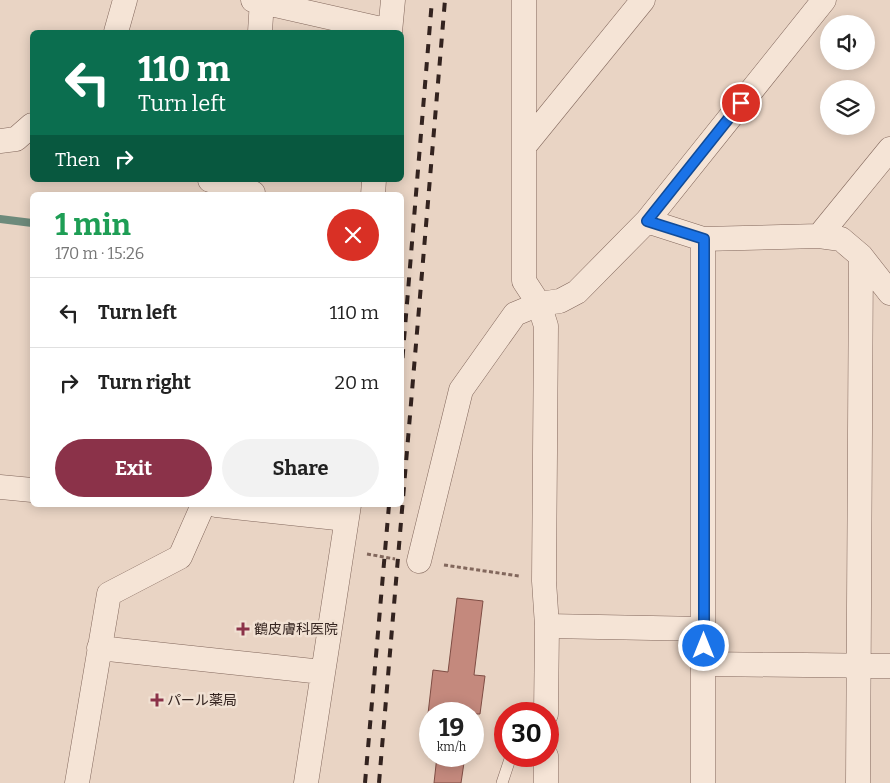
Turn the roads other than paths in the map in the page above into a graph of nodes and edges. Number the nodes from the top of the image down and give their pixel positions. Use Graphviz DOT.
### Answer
graph roads {
  1 [pos="125,0"];
  2 [pos="393,0"];
  3 [pos="524,0"];
  4 [pos="643,0"];
  5 [pos="824,0"];
  6 [pos="258,1"];
  7 [pos="117,30"];
  8 [pos="260,30"];
  9 [pos="381,30"];
  10 [pos="390,30"];
  11 [pos="30,127"];
  12 [pos="0,141"];
  13 [pos="526,144"];
  14 [pos="890,150"];
  15 [pos="220,182"];
  16 [pos="255,189"];
  17 [pos="647,221"];
  18 [pos="818,236"];
  19 [pos="704,239"];
  20 [pos="861,256"];
  21 [pos="890,292"];
  22 [pos="539,304"];
  23 [pos="0,487"];
  24 [pos="30,490"];
  25 [pos="202,507"];
  26 [pos="254,507"];
  27 [pos="348,512"];
  28 [pos="418,561"];
  29 [pos="547,626"];
  30 [pos="704,628"];
  31 [pos="99,648"];
  32 [pos="704,664"];
  33 [pos="858,666"];
  34 [pos="890,666"];
  35 [pos="322,672"];
  36 [pos="540,702"];
  37 [pos="507,767"];
  38 [pos="546,767"];
  39 [pos="77,783"];
  40 [pos="306,783"];
  41 [pos="502,783"];
  42 [pos="546,783"];
  43 [pos="704,783"];
  44 [pos="858,783"];
  1 -- 7 [label="street"];
  2 -- 10 [label="street"];
  3 -- 13 [label="street"];
  4 -- 13 [label="street"];
  5 -- 17 [label="street"];
  6 -- 8 [label="street"];
  6 -- 9 [label="street"];
  11 -- 12 [label="street"];
  13 -- 22 [label="street"];
  14 -- 18 [label="street"];
  15 -- 16 [label="street"];
  17 -- 19 [label="street"];
  17 -- 22 [label="street"];
  18 -- 19 [label="street"];
  18 -- 20 [label="street"];
  19 -- 30 [label="street"];
  20 -- 21 [label="street"];
  20 -- 33 [label="street"];
  22 -- 28 [label="street"];
  22 -- 29 [label="street"];
  23 -- 24 [label="street"];
  25 -- 31 [label="street"];
  26 -- 27 [label="street"];
  27 -- 35 [label="street"];
  29 -- 30 [label="street"];
  29 -- 36 [label="street"];
  30 -- 32 [label="street"];
  31 -- 35 [label="street"];
  31 -- 39 [label="street"];
  32 -- 33 [label="street"];
  32 -- 43 [label="street"];
  33 -- 34 [label="street"];
  33 -- 44 [label="street"];
  35 -- 40 [label="street"];
  37 -- 41 [label="lane"];
  38 -- 42 [label="street"];
}
